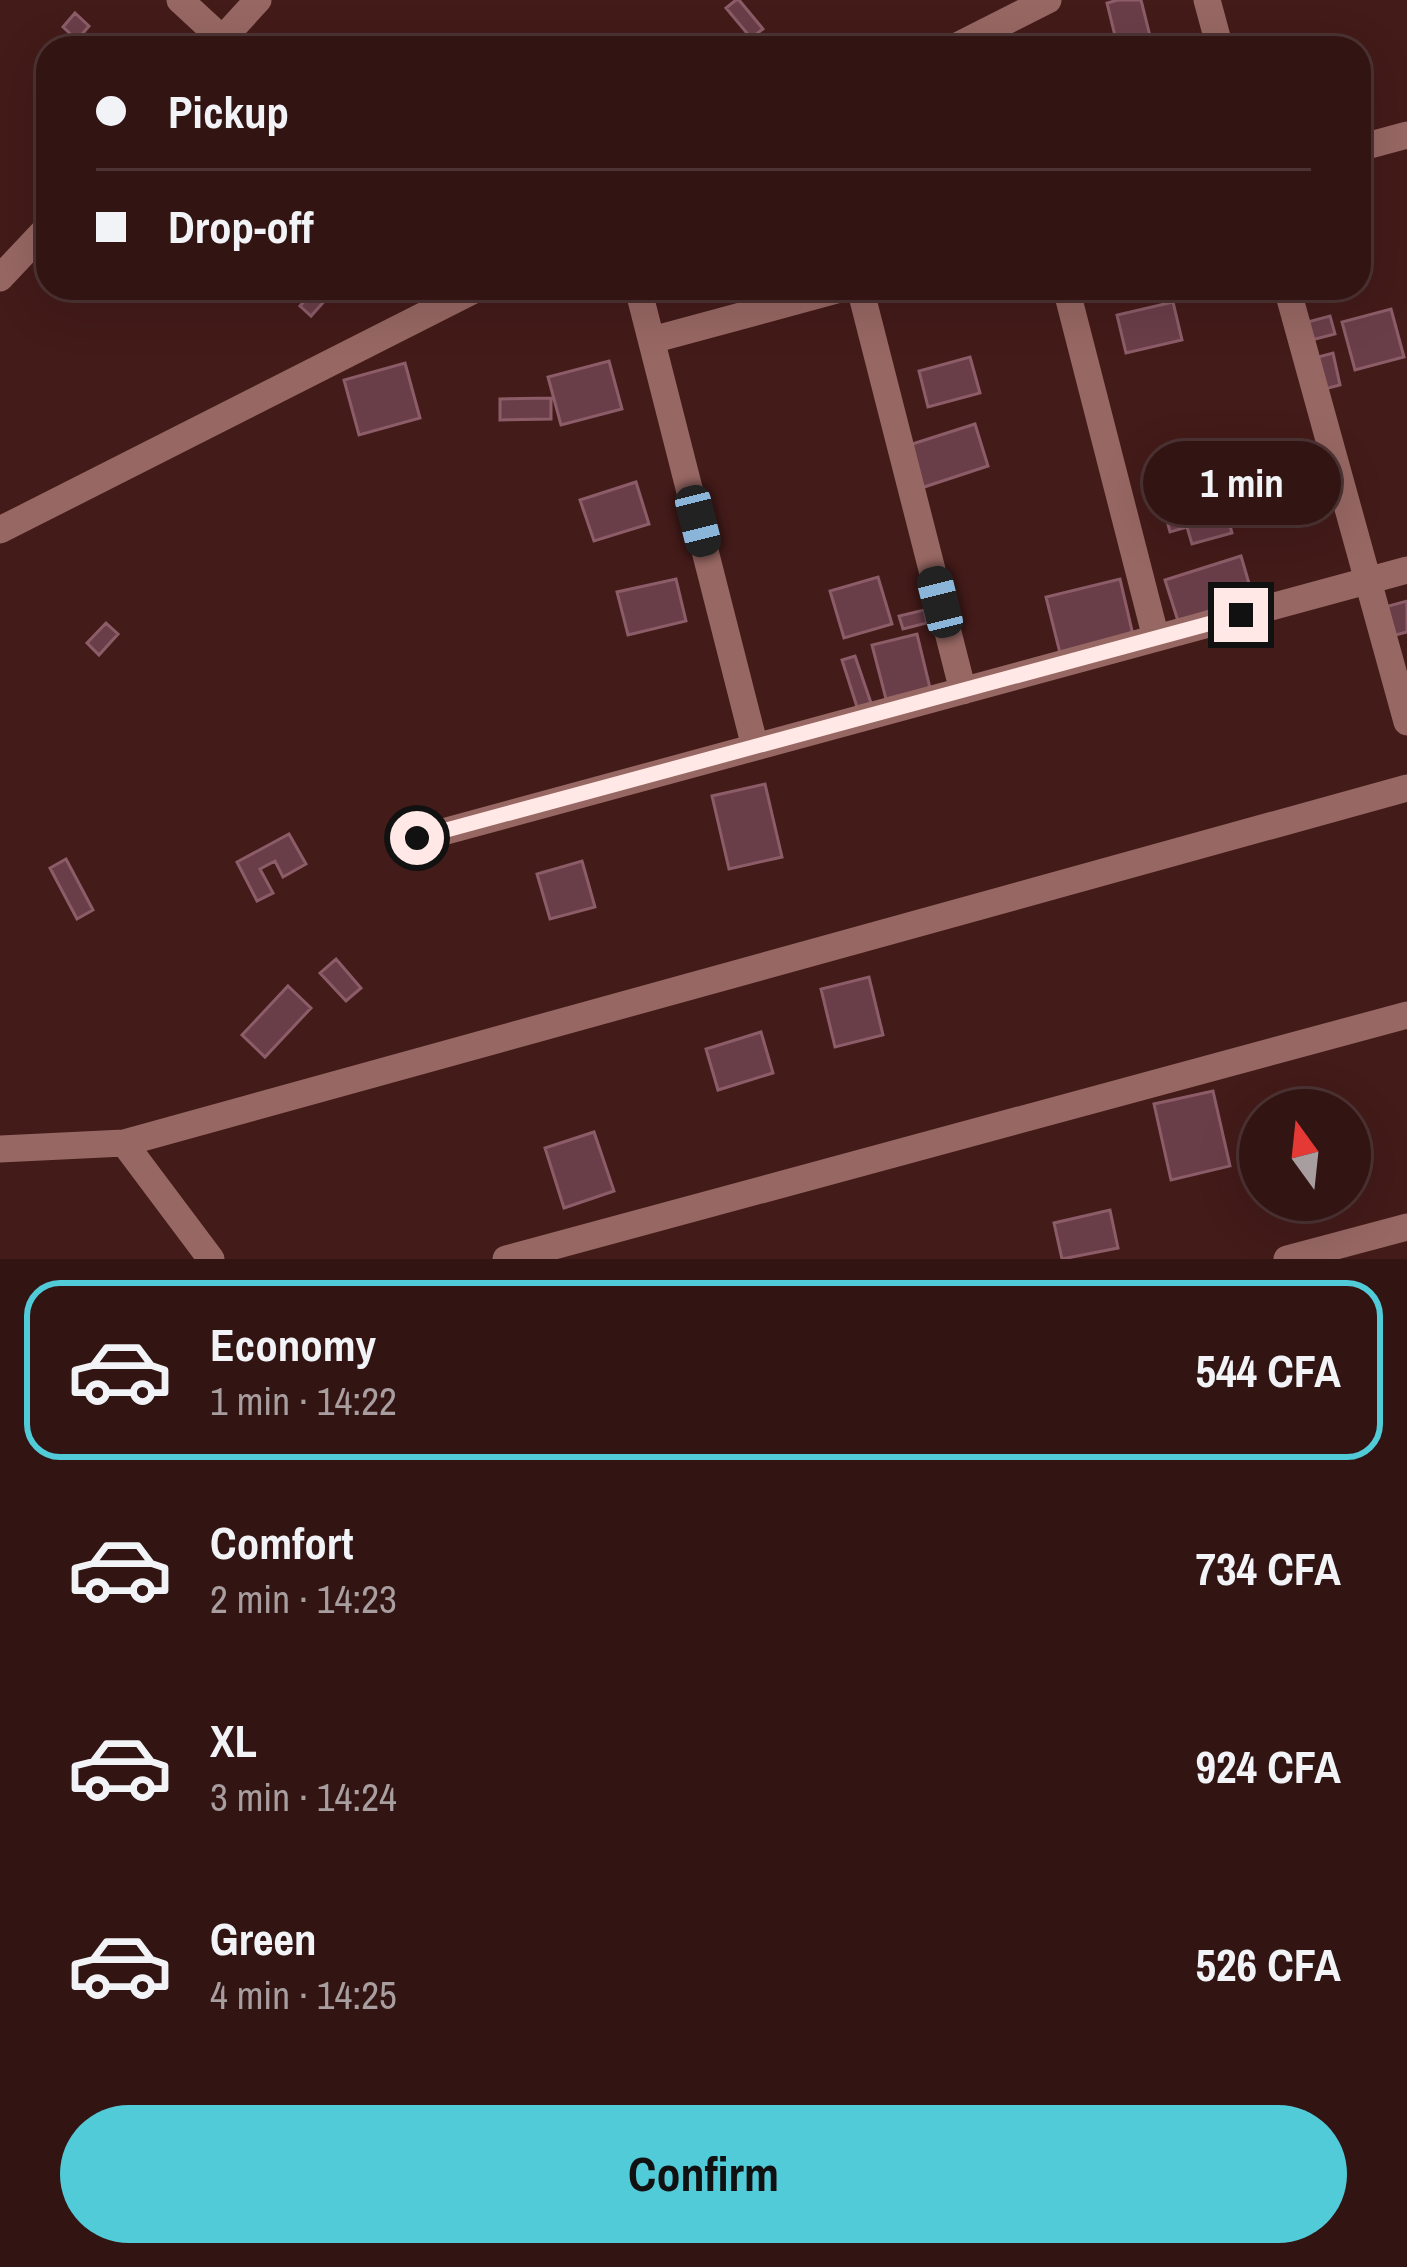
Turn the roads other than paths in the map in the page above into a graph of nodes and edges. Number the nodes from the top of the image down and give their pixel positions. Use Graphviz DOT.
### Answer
graph roads {
  1 [pos="180,0"];
  2 [pos="258,0"];
  3 [pos="1048,0"];
  4 [pos="1207,0"];
  5 [pos="214,36"];
  6 [pos="230,36"];
  7 [pos="1001,36"];
  8 [pos="1217,36"];
  9 [pos="1407,135"];
  10 [pos="1371,145"];
  11 [pos="36,239"];
  12 [pos="0,278"];
  13 [pos="454,300"];
  14 [pos="641,300"];
  15 [pos="800,300"];
  16 [pos="863,300"];
  17 [pos="1069,300"];
  18 [pos="1290,300"];
  19 [pos="652,340"];
  20 [pos="0,530"];
  21 [pos="1407,570"];
  22 [pos="1368,581"];
  23 [pos="1156,638"];
  24 [pos="963,691"];
  25 [pos="1407,722"];
  26 [pos="755,747"];
  27 [pos="1407,788"];
  28 [pos="417,838"];
  29 [pos="1407,1015"];
  30 [pos="124,1143"];
  31 [pos="0,1149"];
  32 [pos="1407,1227"];
  33 [pos="1337,1252"];
  34 [pos="211,1259"];
  35 [pos="506,1259"];
  36 [pos="1287,1259"];
  1 -- 5 [label="street"];
  2 -- 6 [label="street"];
  3 -- 7 [label="street"];
  4 -- 8 [label="street"];
  9 -- 10 [label="street"];
  11 -- 12 [label="street"];
  13 -- 20 [label="street"];
  14 -- 19 [label="street"];
  15 -- 19 [label="street"];
  16 -- 24 [label="street"];
  17 -- 23 [label="street"];
  18 -- 22 [label="street"];
  19 -- 26 [label="street"];
  21 -- 22 [label="street"];
  22 -- 23 [label="street"];
  22 -- 25 [label="street"];
  23 -- 24 [label="street"];
  24 -- 26 [label="street"];
  26 -- 28 [label="street"];
  27 -- 30 [label="street"];
  29 -- 35 [label="street"];
  30 -- 31 [label="street"];
  30 -- 34 [label="street"];
  32 -- 33 [label="street"];
  33 -- 36 [label="street"];
}
